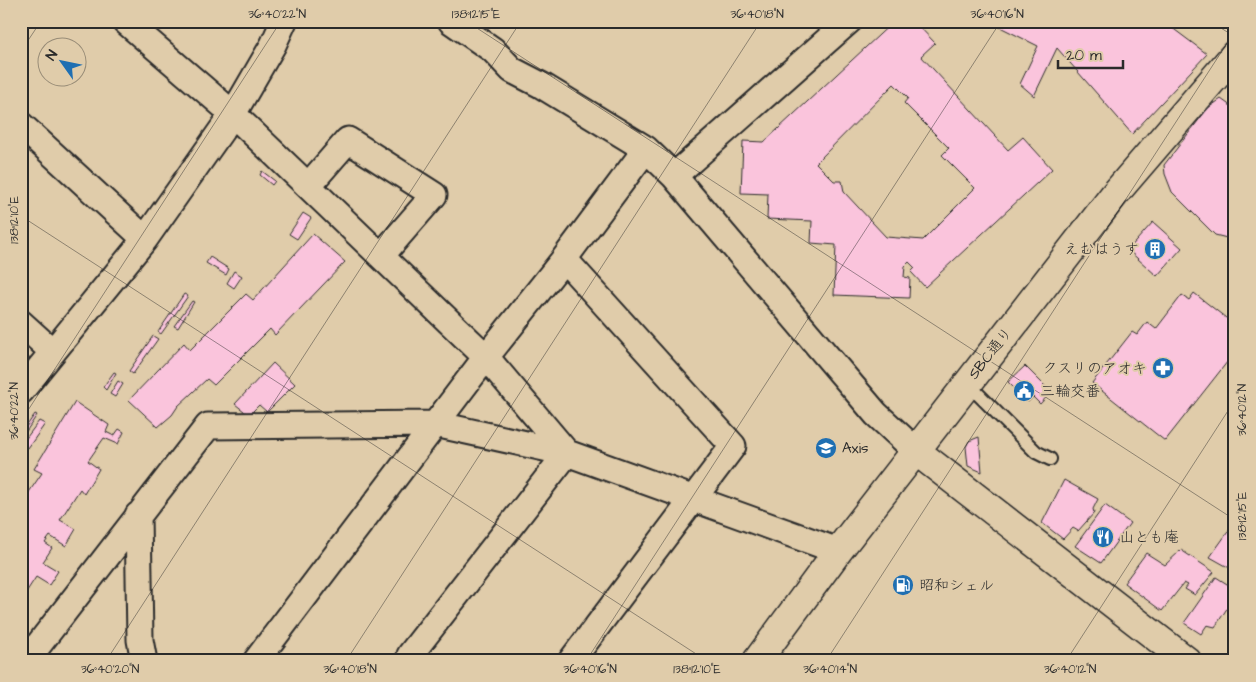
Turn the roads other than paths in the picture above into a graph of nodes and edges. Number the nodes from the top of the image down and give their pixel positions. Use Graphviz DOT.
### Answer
graph roads {
  1 [pos="125,21"];
  2 [pos="284,21"];
  3 [pos="451,21"];
  4 [pos="849,21"];
  5 [pos="1235,54"];
  6 [pos="233,114"];
  7 [pos="21,125"];
  8 [pos="646,149"];
  9 [pos="674,176"];
  10 [pos="308,186"];
  11 [pos="145,239"];
  12 [pos="381,256"];
  13 [pos="564,260"];
  14 [pos="21,323"];
  15 [pos="53,352"];
  16 [pos="486,356"];
  17 [pos="967,383"];
  18 [pos="21,391"];
  19 [pos="435,424"];
  20 [pos="916,451"];
  21 [pos="567,453"];
  22 [pos="1050,459"];
  23 [pos="694,499"];
  24 [pos="138,515"];
  25 [pos="838,552"];
  26 [pos="411,659"];
  27 [pos="26,661"];
  28 [pos="144,661"];
  29 [pos="256,661"];
  30 [pos="571,661"];
  31 [pos="757,661"];
  32 [pos="1187,661"];
  1 -- 6 [label="street"];
  2 -- 6 [label="street"];
  3 -- 8 [label="street"];
  4 -- 9 [label="street"];
  5 -- 17 [label="street, SBC通り"];
  6 -- 10 [label="street"];
  6 -- 11 [label="street"];
  7 -- 11 [label="street"];
  8 -- 9 [label="street"];
  8 -- 13 [label="street"];
  9 -- 20 [label="street"];
  10 -- 12 [label="street"];
  10 -- 12 [label="street"];
  11 -- 15 [label="street"];
  12 -- 16 [label="street"];
  13 -- 16 [label="street"];
  13 -- 23 [label="street"];
  14 -- 15 [label="street"];
  15 -- 18 [label="street"];
  16 -- 19 [label="street"];
  16 -- 21 [label="street"];
  17 -- 20 [label="street, SBC通り"];
  17 -- 22 [label="lane"];
  19 -- 21 [label="street"];
  19 -- 24 [label="street"];
  19 -- 29 [label="street"];
  20 -- 25 [label="street, SBC通り"];
  20 -- 32 [label="street"];
  21 -- 23 [label="street"];
  21 -- 26 [label="street"];
  23 -- 25 [label="street"];
  23 -- 30 [label="street"];
  24 -- 27 [label="street"];
  24 -- 28 [label="street"];
  25 -- 31 [label="street, SBC通り"];
}
